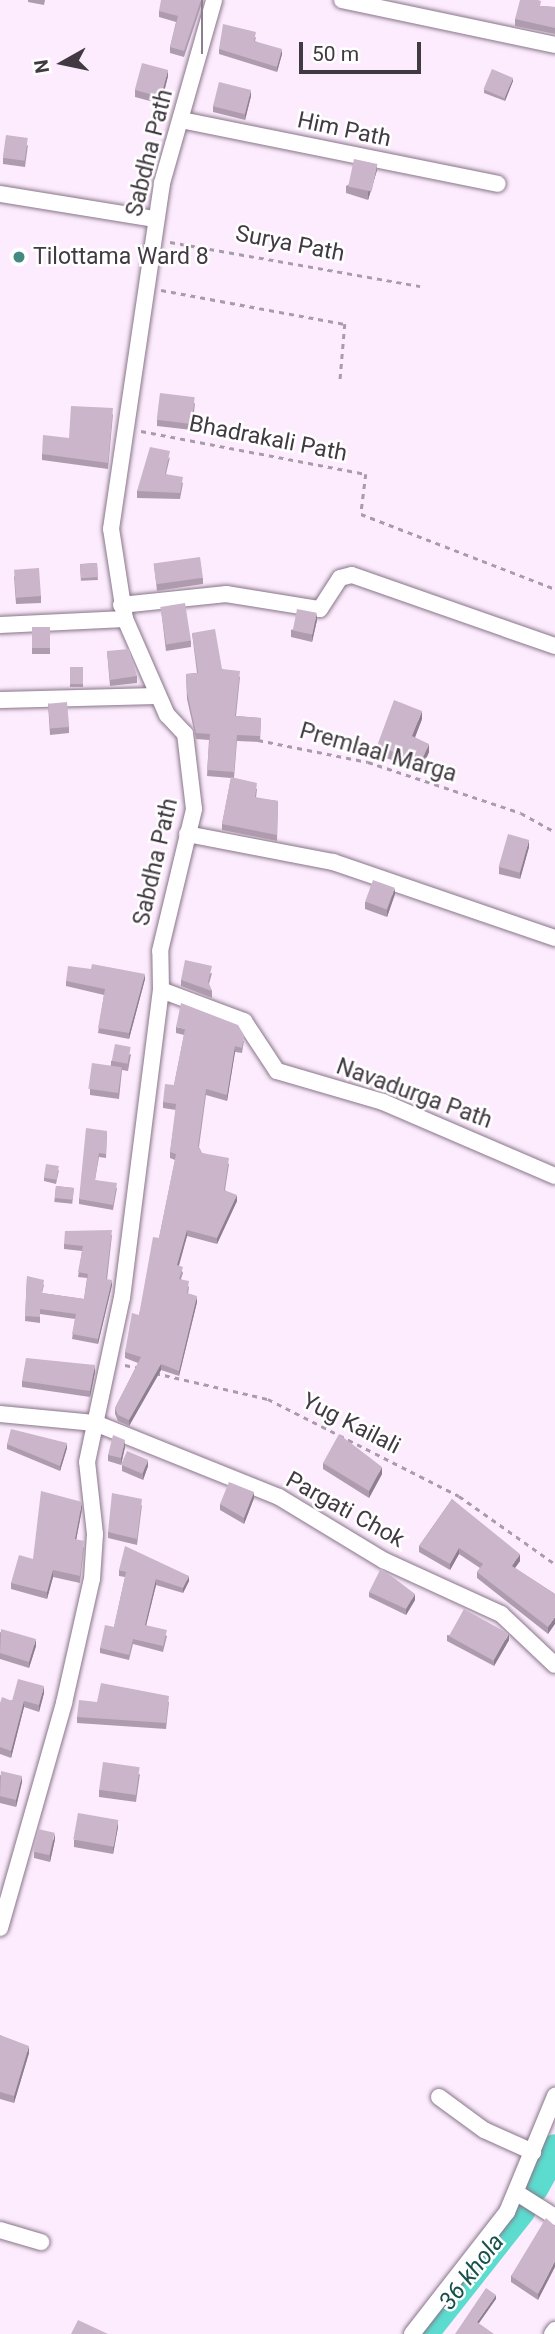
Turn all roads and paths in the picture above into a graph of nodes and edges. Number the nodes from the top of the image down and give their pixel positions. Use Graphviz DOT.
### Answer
graph roads {
  1 [pos="214,0"];
  2 [pos="342,0"];
  3 [pos="555,46"];
  4 [pos="181,120"];
  5 [pos="498,184"];
  6 [pos="0,194"];
  7 [pos="155,219"];
  8 [pos="153,241"];
  9 [pos="420,286"];
  10 [pos="147,287"];
  11 [pos="340,382"];
  12 [pos="127,429"];
  13 [pos="555,589"];
  14 [pos="123,612"];
  15 [pos="0,625"];
  16 [pos="555,646"];
  17 [pos="158,696"];
  18 [pos="0,700"];
  19 [pos="250,740"];
  20 [pos="555,832"];
  21 [pos="187,834"];
  22 [pos="555,938"];
  23 [pos="162,990"];
  24 [pos="555,1176"];
  25 [pos="111,1361"];
  26 [pos="0,1414"];
  27 [pos="95,1423"];
  28 [pos="555,1564"];
  29 [pos="555,1665"];
  30 [pos="1,1924"];
  31 [pos="555,2096"];
  32 [pos="439,2097"];
  33 [pos="533,2152"];
  34 [pos="517,2193"];
  35 [pos="555,2217"];
  36 [pos="0,2230"];
  37 [pos="41,2242"];
  38 [pos="412,2334"];
  1 -- 4 [label="street, Sabdha Path"];
  2 -- 3 [label="street"];
  4 -- 5 [label="street, Him Path"];
  4 -- 7 [label="street, Sabdha Path"];
  6 -- 7 [label="street"];
  7 -- 8 [label="street, Sabdha Path"];
  8 -- 9 [label="path, Surya Path"];
  8 -- 10 [label="street, Sabdha Path"];
  10 -- 11 [label="path"];
  10 -- 12 [label="street, Sabdha Path"];
  12 -- 13 [label="path, Bhadrakali Path"];
  12 -- 14 [label="street, Sabdha Path"];
  14 -- 15 [label="street"];
  14 -- 16 [label="street"];
  14 -- 17 [label="street, Sabdha Path"];
  17 -- 18 [label="street"];
  17 -- 21 [label="street, Sabdha Path"];
  19 -- 20 [label="path, Premlaal Marga"];
  21 -- 22 [label="street"];
  21 -- 23 [label="street, Sabdha Path"];
  23 -- 24 [label="street, Navadurga Path"];
  23 -- 25 [label="street, Sabdha Path"];
  25 -- 27 [label="street, Sabdha Path"];
  25 -- 28 [label="path, Yug Kailali"];
  26 -- 27 [label="street, Pargati Chok"];
  27 -- 29 [label="street, Pargati Chok"];
  27 -- 30 [label="street, Sabdha Path"];
  31 -- 33 [label="street"];
  32 -- 33 [label="street"];
  33 -- 34 [label="street"];
  34 -- 35 [label="street"];
  34 -- 38 [label="street"];
  36 -- 37 [label="street"];
}
